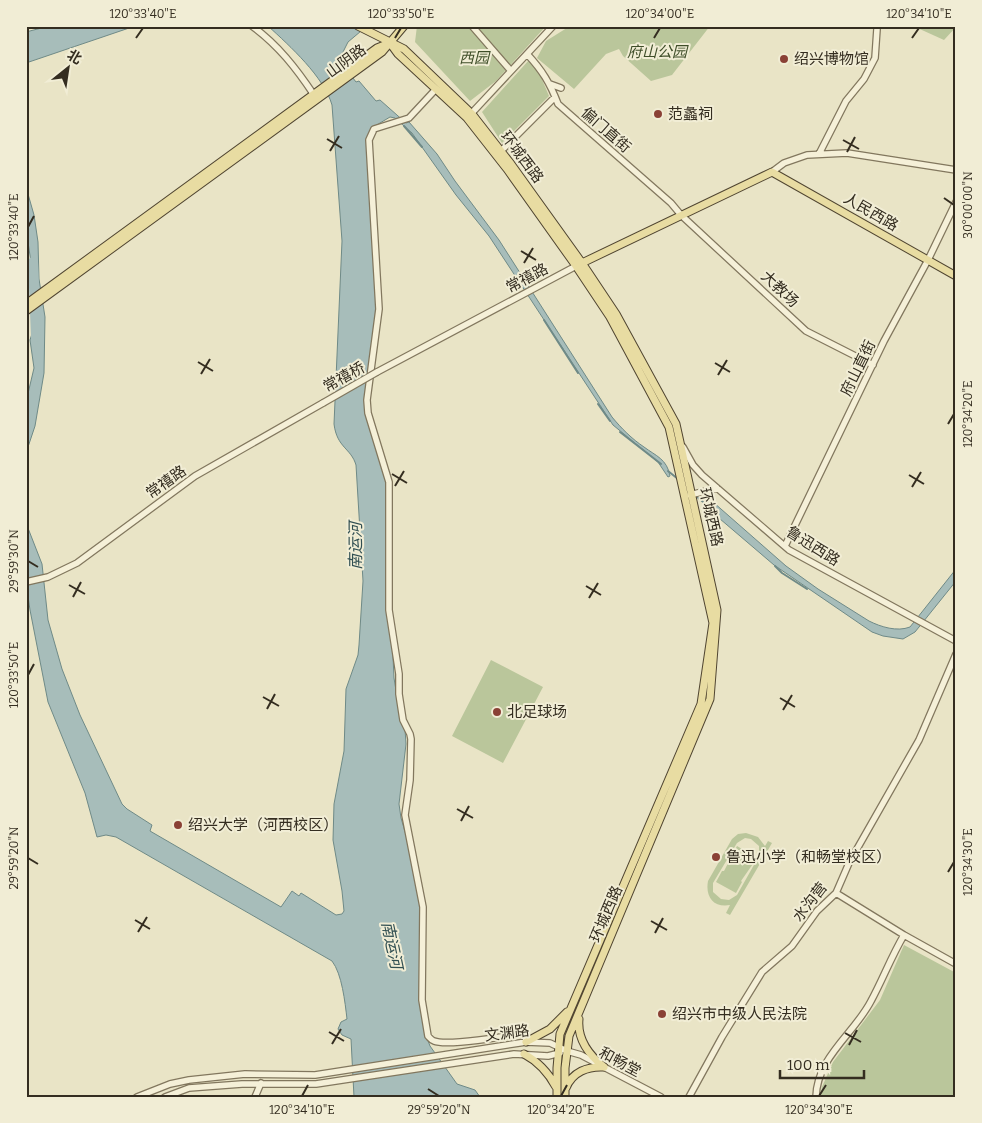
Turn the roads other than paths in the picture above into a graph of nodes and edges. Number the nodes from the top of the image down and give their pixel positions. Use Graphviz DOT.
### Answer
graph roads {
  1 [pos="252,26"];
  2 [pos="404,26"];
  3 [pos="472,26"];
  4 [pos="553,26"];
  5 [pos="361,28"];
  6 [pos="877,29"];
  7 [pos="390,42"];
  8 [pos="527,54"];
  9 [pos="511,71"];
  10 [pos="550,84"];
  11 [pos="561,88"];
  12 [pos="436,89"];
  13 [pos="324,90"];
  14 [pos="314,95"];
  15 [pos="555,97"];
  16 [pos="469,116"];
  17 [pos="501,151"];
  18 [pos="819,154"];
  19 [pos="956,170"];
  20 [pos="772,172"];
  21 [pos="956,202"];
  22 [pos="681,215"];
  23 [pos="928,260"];
  24 [pos="579,264"];
  25 [pos="956,276"];
  26 [pos="32,304"];
  27 [pos="873,365"];
  28 [pos="377,372"];
  29 [pos="323,403"];
  30 [pos="680,442"];
  31 [pos="717,488"];
  32 [pos="689,495"];
  33 [pos="691,505"];
  34 [pos="785,546"];
  35 [pos="26,582"];
  36 [pos="956,641"];
  37 [pos="956,654"];
  38 [pos="836,892"];
  39 [pos="904,935"];
  40 [pos="956,964"];
  41 [pos="574,1001"];
  42 [pos="582,1005"];
  43 [pos="526,1042"];
  44 [pos="558,1050"];
  45 [pos="567,1051"];
  46 [pos="524,1054"];
  47 [pos="604,1067"];
  48 [pos="561,1068"];
  49 [pos="261,1075"];
  50 [pos="261,1084"];
  51 [pos="557,1093"];
  52 [pos="137,1097"];
  53 [pos="166,1097"];
  54 [pos="255,1097"];
  55 [pos="564,1097"];
  56 [pos="660,1097"];
  57 [pos="689,1097"];
  58 [pos="816,1097"];
  1 -- 14 [label="street"];
  2 -- 7 [label="main road"];
  3 -- 9 [label="street"];
  4 -- 8 [label="street"];
  5 -- 7 [label="main road"];
  6 -- 18 [label="street"];
  7 -- 12 [label="main road, 环城西路"];
  7 -- 13 [label="main road, 山阴路"];
  7 -- 16 [label="main road, 环城西路"];
  8 -- 9 [label="street"];
  8 -- 10 [label="street, 偏门直街"];
  9 -- 16 [label="street"];
  10 -- 11 [label="street"];
  10 -- 15 [label="street, 偏门直街"];
  12 -- 16 [label="main road, 环城西路"];
  12 -- 43 [label="street"];
  13 -- 14 [label="main road, 山阴路"];
  13 -- 26 [label="main road, 山阴路"];
  14 -- 26 [label="main road, 山阴路"];
  15 -- 17 [label="street"];
  15 -- 22 [label="street, 偏门直街"];
  16 -- 17 [label="main road, 环城西路"];
  16 -- 24 [label="main road, 环城西路"];
  17 -- 24 [label="main road, 环城西路"];
  18 -- 19 [label="street"];
  18 -- 20 [label="street"];
  20 -- 22 [label="main road"];
  20 -- 23 [label="main road, 人民西路"];
  21 -- 23 [label="street, 府山直街"];
  22 -- 24 [label="main road"];
  22 -- 27 [label="street, 大教场"];
  23 -- 25 [label="main road, 人民西路"];
  23 -- 27 [label="street, 府山直街"];
  24 -- 28 [label="street, 常禧路"];
  24 -- 30 [label="main road, 环城西路"];
  24 -- 32 [label="main road, 环城西路"];
  27 -- 34 [label="street, 府山直街"];
  28 -- 29 [label="street, 常禧桥, bridge"];
  29 -- 35 [label="street, 常禧路"];
  30 -- 31 [label="street, 鲁迅西路"];
  30 -- 32 [label="main road, 环城西路"];
  31 -- 32 [label="street"];
  31 -- 34 [label="street, 鲁迅西路"];
  32 -- 33 [label="main road, 环城西路"];
  33 -- 41 [label="main road, 环城西路"];
  33 -- 42 [label="main road, 环城西路"];
  34 -- 36 [label="street, 鲁迅西路"];
  37 -- 38 [label="street, 水沟营"];
  38 -- 39 [label="street"];
  38 -- 57 [label="street, 水沟营"];
  39 -- 40 [label="street"];
  39 -- 58 [label="street"];
  41 -- 43 [label="main road"];
  41 -- 44 [label="main road, 环城西路"];
  42 -- 45 [label="main road, 环城西路"];
  42 -- 47 [label="main road"];
  43 -- 44 [label="street, 文渊路"];
  43 -- 49 [label="street, 文渊路"];
  44 -- 45 [label="street, 文渊路"];
  44 -- 46 [label="street, 文渊路"];
  44 -- 48 [label="main road, 环城西路"];
  45 -- 47 [label="street, 和畅堂"];
  45 -- 48 [label="main road, 环城西路"];
  46 -- 50 [label="street, 文渊路"];
  46 -- 51 [label="main road"];
  47 -- 55 [label="main road"];
  47 -- 56 [label="street, 和畅堂"];
  48 -- 51 [label="main road"];
  48 -- 55 [label="main road"];
  49 -- 50 [label="street"];
  49 -- 52 [label="street, 文渊路"];
  50 -- 53 [label="street, 文渊路"];
  50 -- 54 [label="street"];
}
